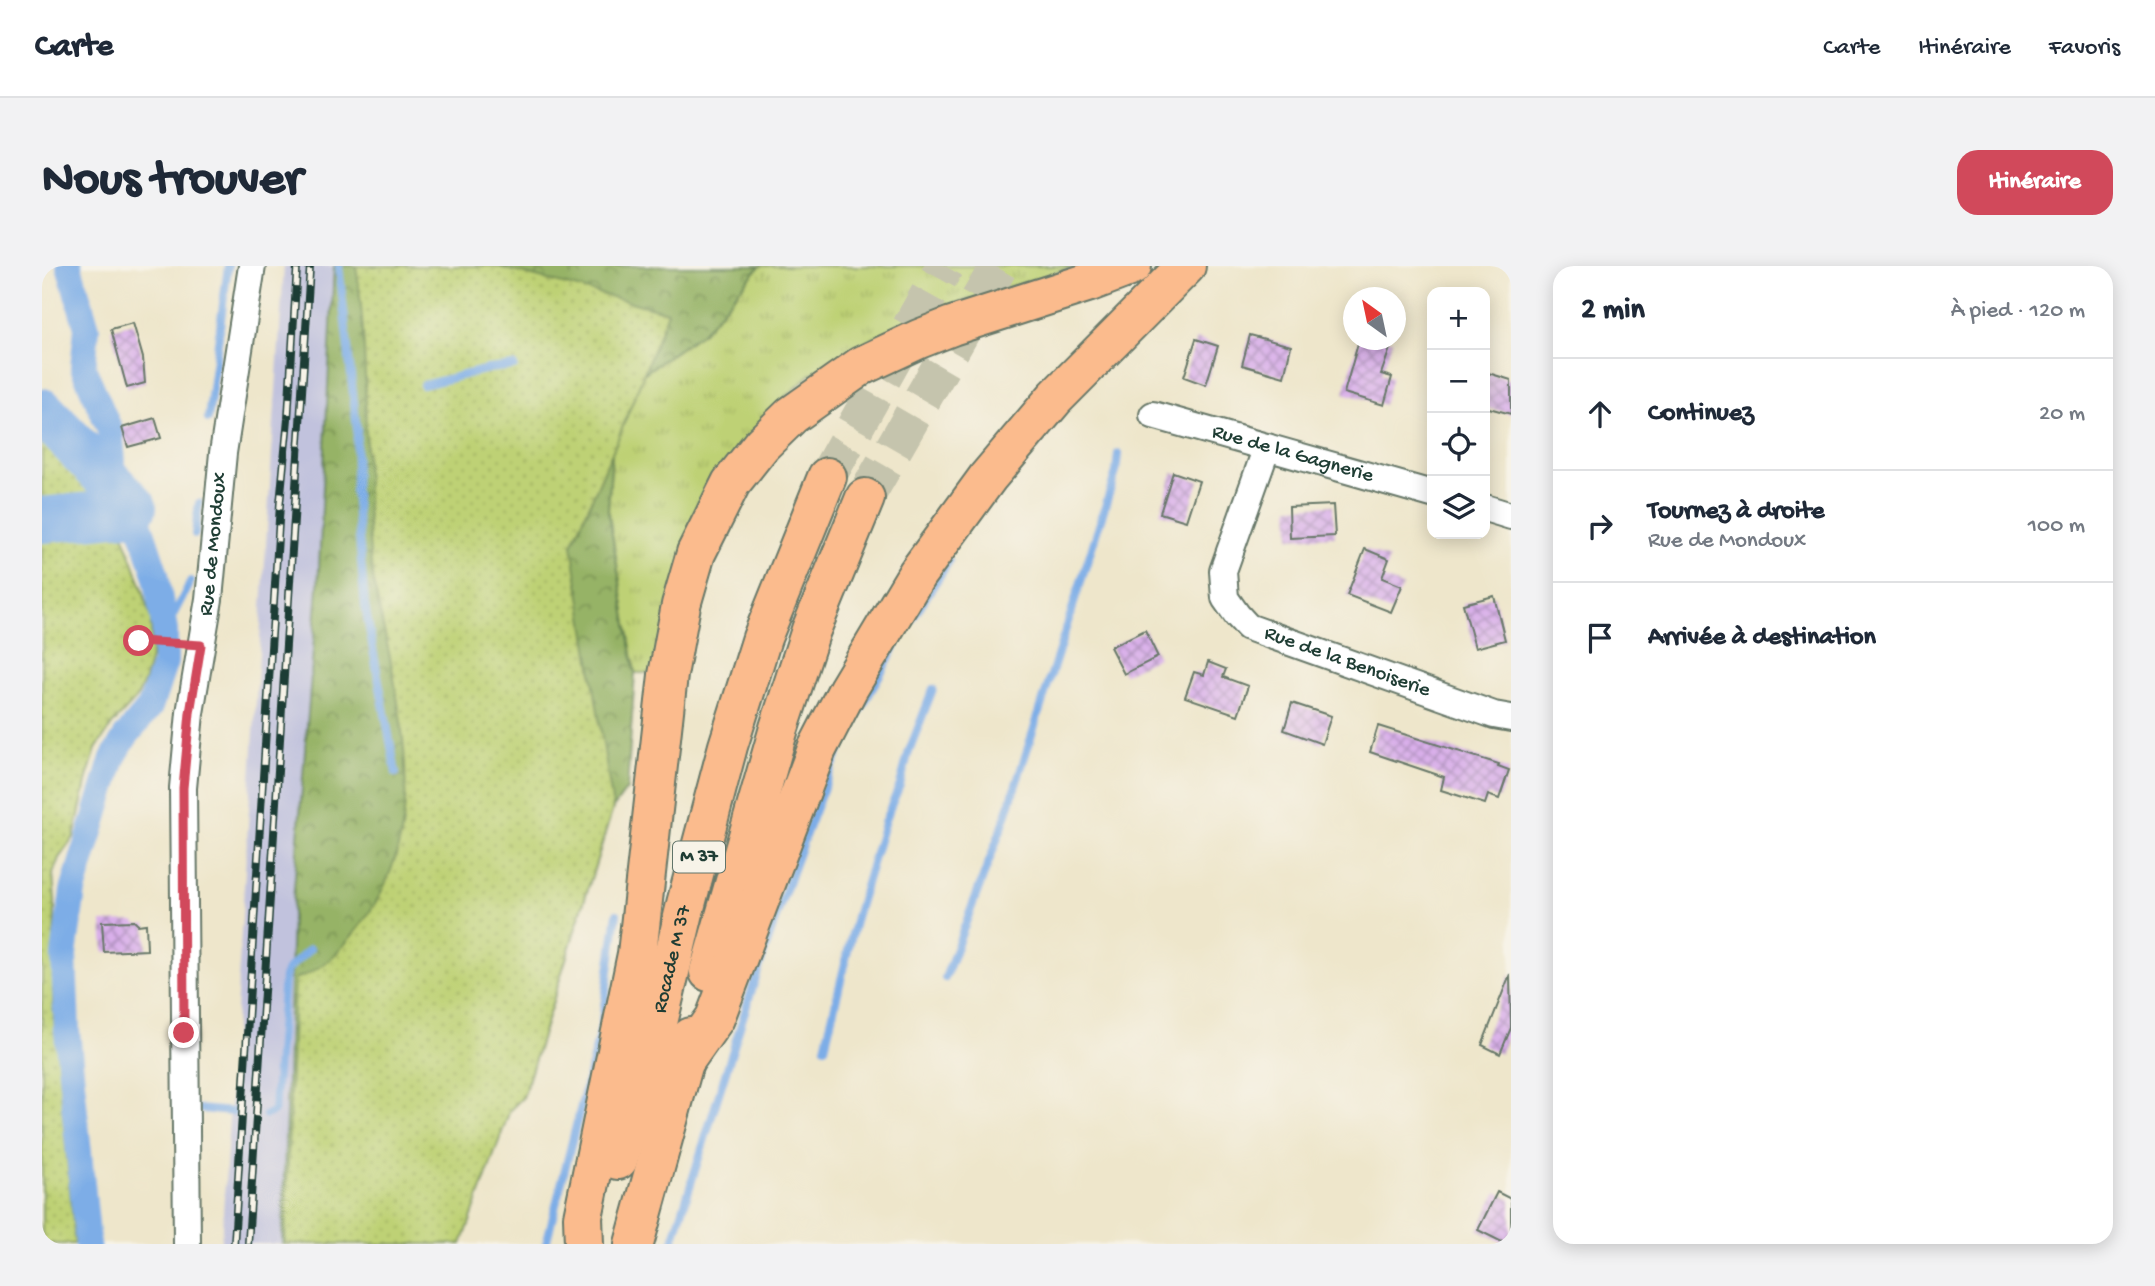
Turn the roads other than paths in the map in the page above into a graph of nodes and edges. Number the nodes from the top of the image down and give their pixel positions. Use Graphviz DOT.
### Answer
graph roads {
  1 [pos="251,266"];
  2 [pos="1132,266"];
  3 [pos="1186,266"];
  4 [pos="1153,415"];
  5 [pos="1267,447"];
  6 [pos="827,477"];
  7 [pos="1427,493"];
  8 [pos="865,498"];
  9 [pos="1490,510"];
  10 [pos="1511,516"];
  11 [pos="1511,718"];
  12 [pos="684,1062"];
  13 [pos="187,1244"];
  14 [pos="584,1244"];
  15 [pos="593,1244"];
  16 [pos="634,1244"];
  1 -- 13 [label="street, Rue de Mondoux"];
  2 -- 14 [label="highway"];
  3 -- 12 [label="highway"];
  4 -- 5 [label="street, Rue de la Gagnerie"];
  5 -- 7 [label="street, Rue de la Gagnerie"];
  5 -- 11 [label="street, Rue de la Benoiserie"];
  6 -- 15 [label="highway, Rocade M 37 / M 37"];
  8 -- 12 [label="highway, Rocade M 37 / M 37"];
  9 -- 10 [label="street"];
  12 -- 16 [label="highway, Rocade M 37 / M 37"];
}
